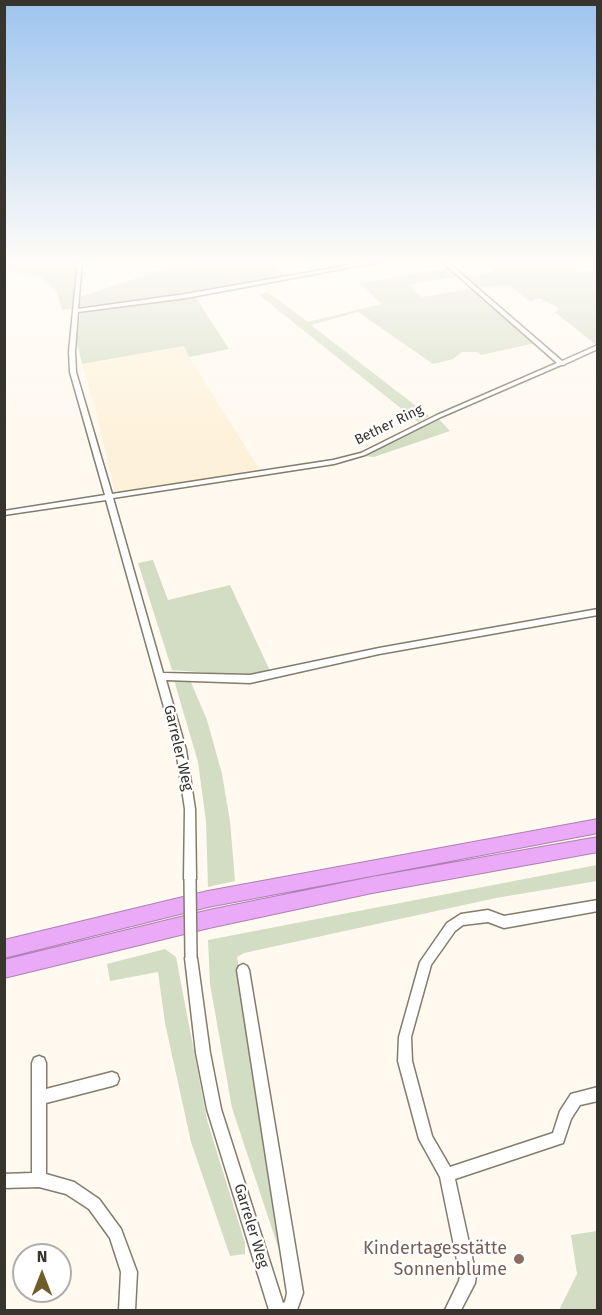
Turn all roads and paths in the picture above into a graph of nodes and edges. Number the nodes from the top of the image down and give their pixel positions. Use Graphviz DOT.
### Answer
graph roads {
  1 [pos="74,321"];
  2 [pos="513,321"];
  3 [pos="597,347"];
  4 [pos="562,364"];
  5 [pos="109,496"];
  6 [pos="4,513"];
  7 [pos="597,612"];
  8 [pos="160,676"];
  9 [pos="597,826"];
  10 [pos="597,844"];
  11 [pos="597,905"];
  12 [pos="4,949"];
  13 [pos="4,969"];
  14 [pos="243,970"];
  15 [pos="39,1063"];
  16 [pos="112,1079"];
  17 [pos="597,1094"];
  18 [pos="39,1098"];
  19 [pos="447,1175"];
  20 [pos="39,1180"];
  21 [pos="4,1182"];
  22 [pos="127,1311"];
  23 [pos="277,1311"];
  24 [pos="285,1311"];
  25 [pos="453,1311"];
  1 -- 5 [label="street, Garreler Weg"];
  2 -- 4 [label="street"];
  3 -- 4 [label="street, Bether Ring"];
  4 -- 5 [label="street, Bether Ring"];
  5 -- 6 [label="street, Bether Ring"];
  5 -- 8 [label="street, Garreler Weg"];
  7 -- 8 [label="street"];
  8 -- 23 [label="street, Garreler Weg, bridge"];
  9 -- 12 [label="highway"];
  10 -- 13 [label="highway"];
  11 -- 19 [label="street"];
  14 -- 24 [label="street, Garreler Weg"];
  15 -- 18 [label="street"];
  16 -- 18 [label="street"];
  17 -- 19 [label="street"];
  18 -- 20 [label="street"];
  19 -- 25 [label="street"];
  20 -- 21 [label="street"];
  20 -- 22 [label="street"];
}
